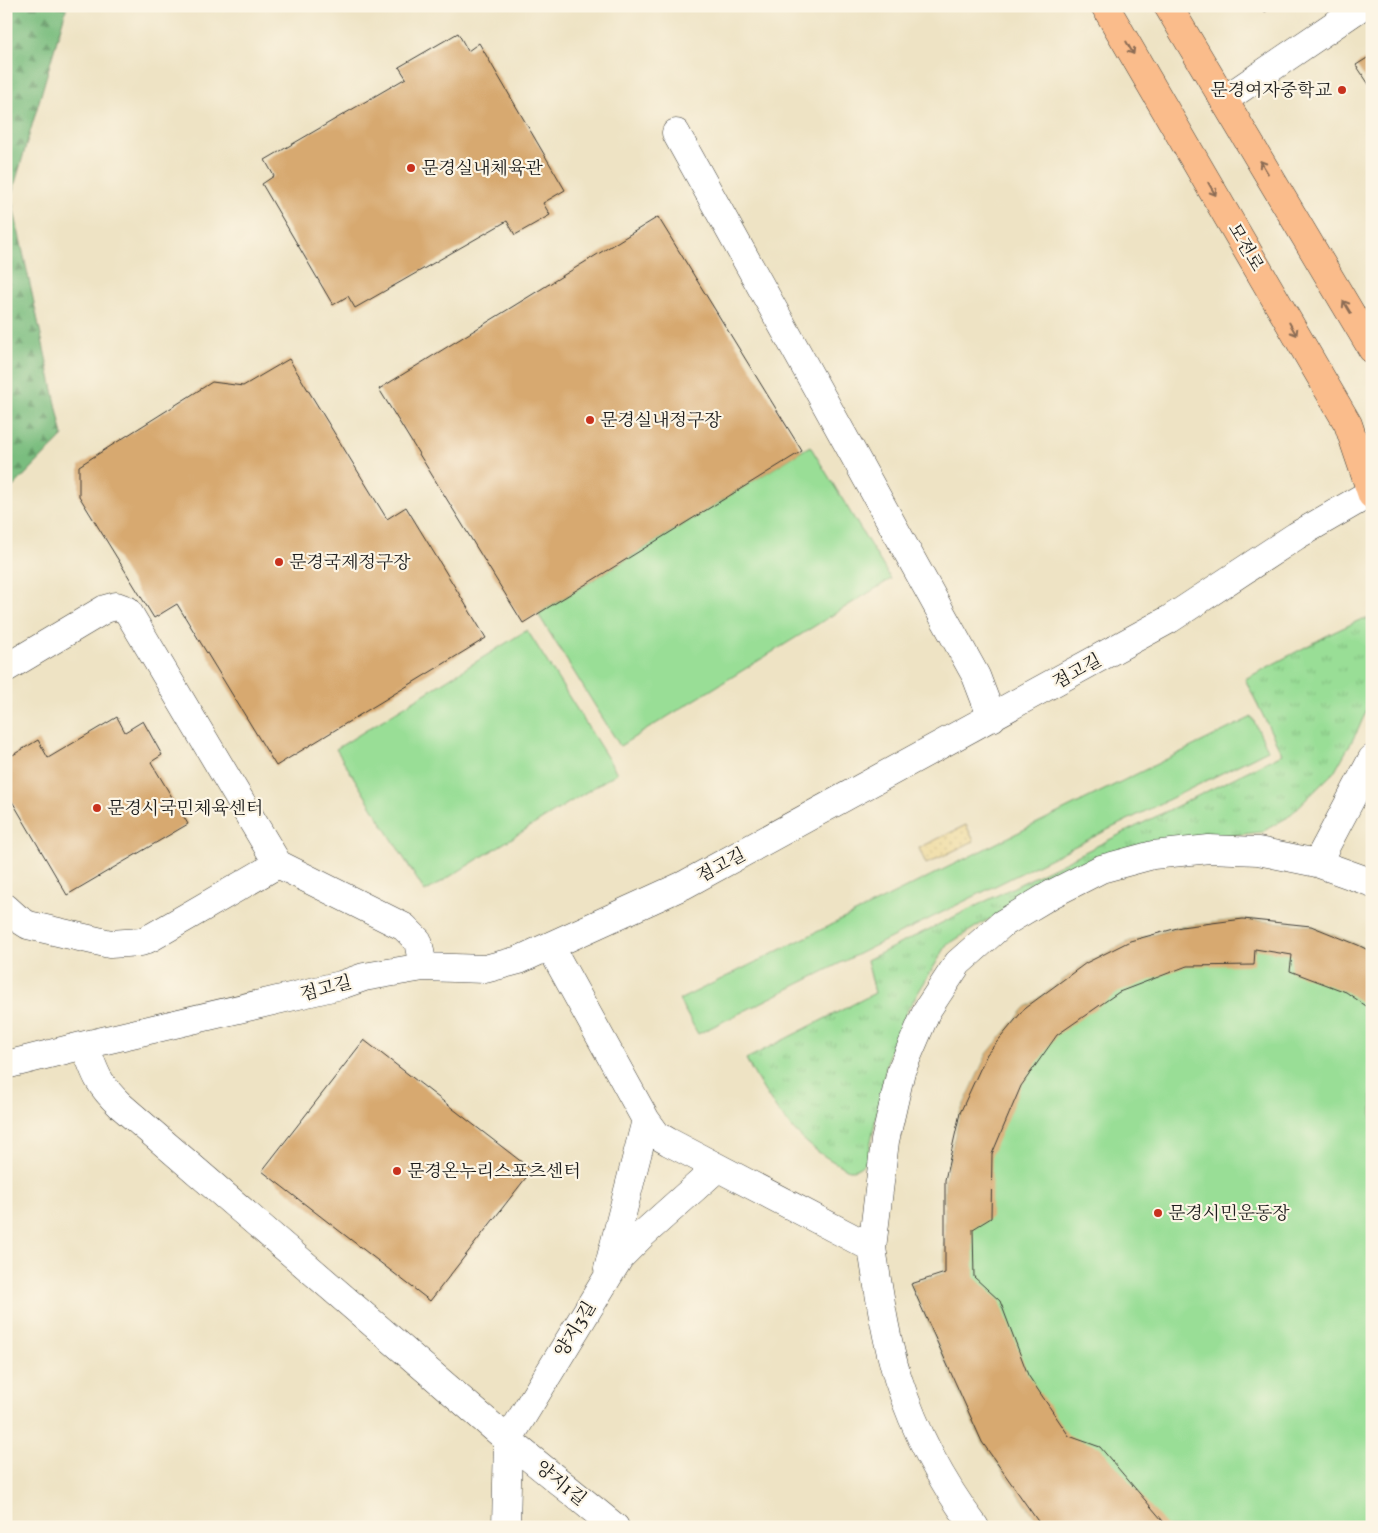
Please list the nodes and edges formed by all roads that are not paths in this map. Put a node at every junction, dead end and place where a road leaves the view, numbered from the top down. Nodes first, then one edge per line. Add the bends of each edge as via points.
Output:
1 (1105, 6) edge
2 (1168, 6) edge
3 (1362, 6) edge
4 (1224, 100) junction
5 (676, 133) dead end
6 (1372, 349) edge
7 (1371, 493) edge
8 (6, 668) edge
9 (992, 718) junction
10 (1372, 759) edge
11 (1317, 863) junction
12 (278, 864) junction
13 (1370, 882) dead end
14 (6, 908) edge
15 (550, 946) junction
16 (423, 967) junction
17 (85, 1045) junction
18 (6, 1066) edge
19 (646, 1120) junction
20 (717, 1168) junction
21 (872, 1248) junction
22 (604, 1282) junction
23 (508, 1440) junction
24 (506, 1527) edge
25 (614, 1527) edge
26 (975, 1527) edge

1 -> 7 main road, 모전로 via 1348,424
2 - 4 main road
3 - 4 street
6 -> 4 main road
5 - 9 street via 976,676
7 - 9 street, 점고길 via 1296,536 1170,619
8 - 12 street via 105,609 116,606 127,610
9 - 15 street, 점고길 via 684,884
10 - 11 street
11 - 13 street
11 - 21 street via 1258,851 1209,849 1154,855 1101,869 1002,924 958,963 927,1010 901,1070 885,1141
12 - 14 street via 141,942 110,944 28,924
12 - 16 street via 404,927 418,941
15 - 16 street, 점고길 via 519,960 485,969
15 - 19 street
16 - 17 street, 점고길 via 364,977
17 - 18 street, 점고길
17 - 23 street, 양지1길 via 98,1080 121,1106
19 - 20 street via 657,1135
19 - 22 street
20 - 21 street
20 - 22 street, 양지3길 via 620,1257
21 - 26 street via 885,1322 912,1419
22 - 23 street, 양지3길
23 - 24 street, 양지3길
23 - 25 street, 양지1길

